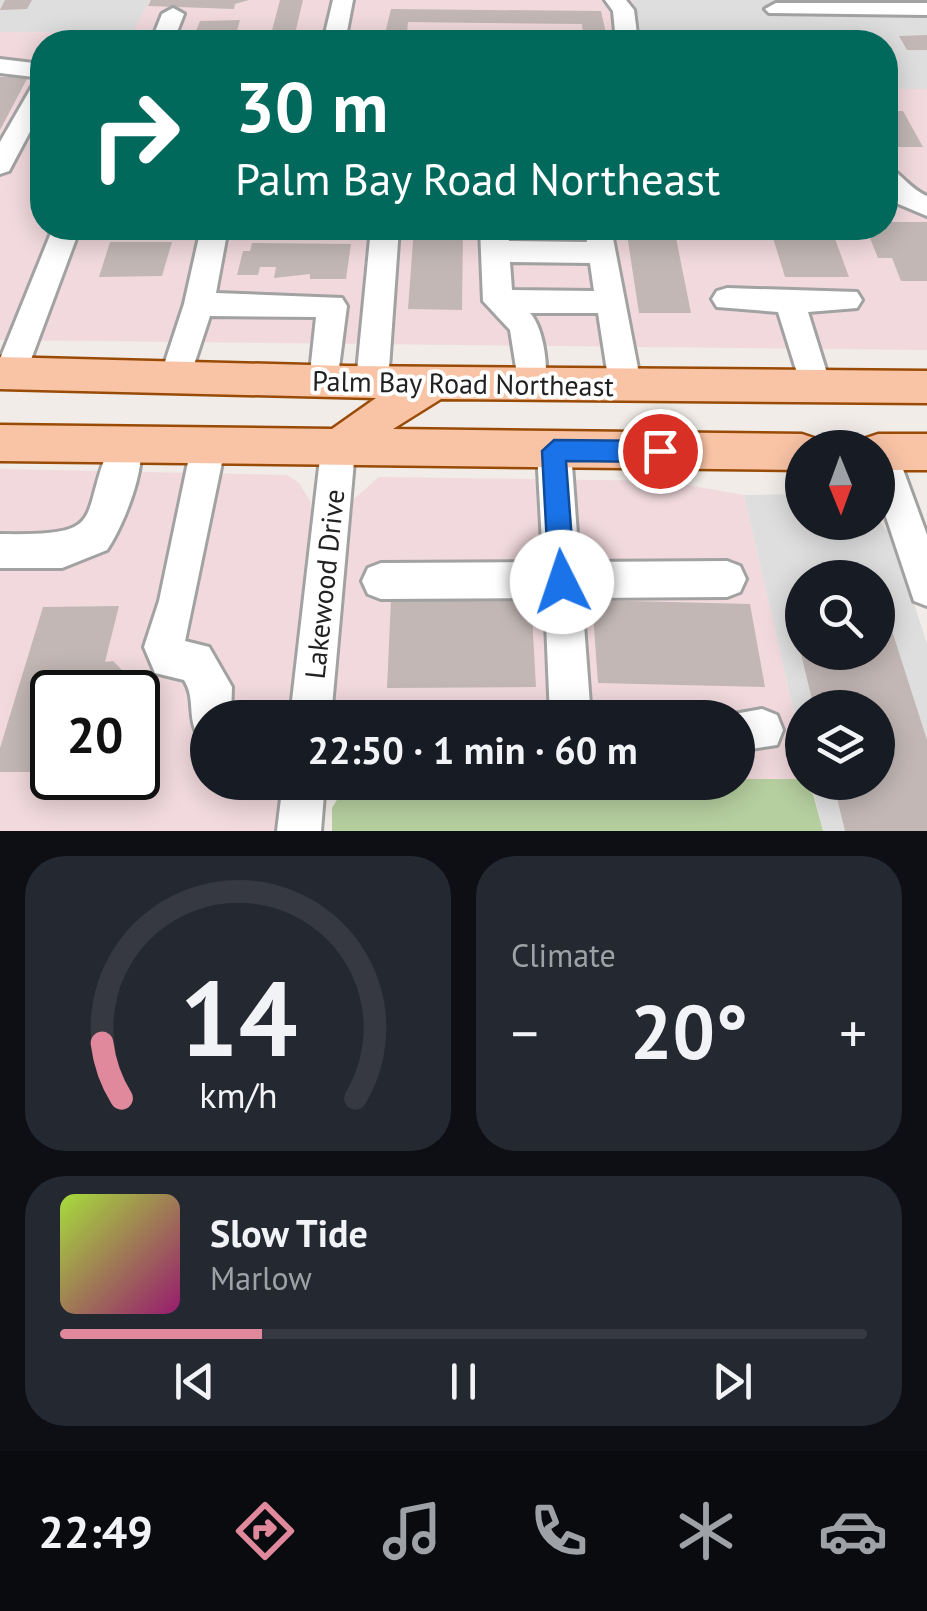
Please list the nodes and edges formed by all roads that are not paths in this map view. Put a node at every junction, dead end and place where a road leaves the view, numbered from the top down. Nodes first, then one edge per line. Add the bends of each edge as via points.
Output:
1 (343, 0) edge
2 (615, 0) edge
3 (927, 8) edge
4 (776, 9) dead end
5 (173, 14) dead end
6 (167, 30) edge
7 (337, 30) edge
8 (626, 30) edge
9 (0, 66) edge
10 (30, 70) edge
11 (30, 110) edge
12 (0, 165) edge
13 (898, 194) edge
14 (927, 206) edge
15 (61, 240) edge
16 (212, 240) edge
17 (384, 240) edge
18 (494, 240) edge
19 (600, 240) edge
20 (727, 299) dead end
21 (847, 300) dead end
22 (498, 301) junction
23 (790, 301) junction
24 (612, 302) junction
25 (199, 304) junction
26 (5, 373) edge
27 (176, 378) junction
28 (325, 382) junction
29 (372, 382) junction
30 (435, 383) junction
31 (531, 384) junction
32 (625, 384) junction
33 (815, 386) junction
34 (927, 387) edge
35 (0, 443) edge
36 (126, 446) junction
37 (208, 448) junction
38 (292, 449) junction
39 (338, 450) junction
40 (554, 451) junction
41 (785, 452) edge
42 (895, 452) edge
43 (927, 452) edge
44 (895, 495) edge
45 (2, 556) edge
46 (727, 579) dead end
47 (381, 581) dead end
48 (562, 582) junction
49 (927, 588) edge
50 (211, 700) edge
51 (312, 700) edge
52 (570, 700) edge
53 (302, 800) edge
54 (298, 831) edge

1 - 7 street
2 - 8 street
3 - 4 street
5 - 6 street
9 - 10 street
11 - 12 street
13 - 14 street
15 - 26 street
16 - 25 street
17 - 29 street
18 - 22 street
19 - 24 street
20 - 23 street
21 - 23 street
22 - 24 street
22 - 31 street via 524,325
23 - 33 street
24 - 32 street
25 - 27 street
25 - 28 street via 332,306
26 - 27 main road, Palm Bay Road Northeast
27 - 28 main road, Palm Bay Road Northeast
28 - 29 main road, Palm Bay Road Northeast
29 - 30 main road, Palm Bay Road Northeast
29 - 38 main road via 338,422
30 - 31 main road, Palm Bay Road Northeast
30 - 39 main road via 358,430
31 - 32 main road, Palm Bay Road Northeast
32 - 33 main road, Palm Bay Road Northeast
33 - 34 main road, Palm Bay Road Northeast
35 - 36 main road
36 - 37 main road
36 - 45 street via 106,526 94,540 62,554
37 - 38 main road
37 - 50 street via 164,647 169,658 195,661 212,686
38 - 39 main road
39 - 40 main road
39 - 51 street, Lakewood Drive
40 - 41 main road
40 - 48 street
42 - 43 main road
44 - 49 street
46 - 48 street
47 - 48 street
48 - 52 street
53 - 54 street

